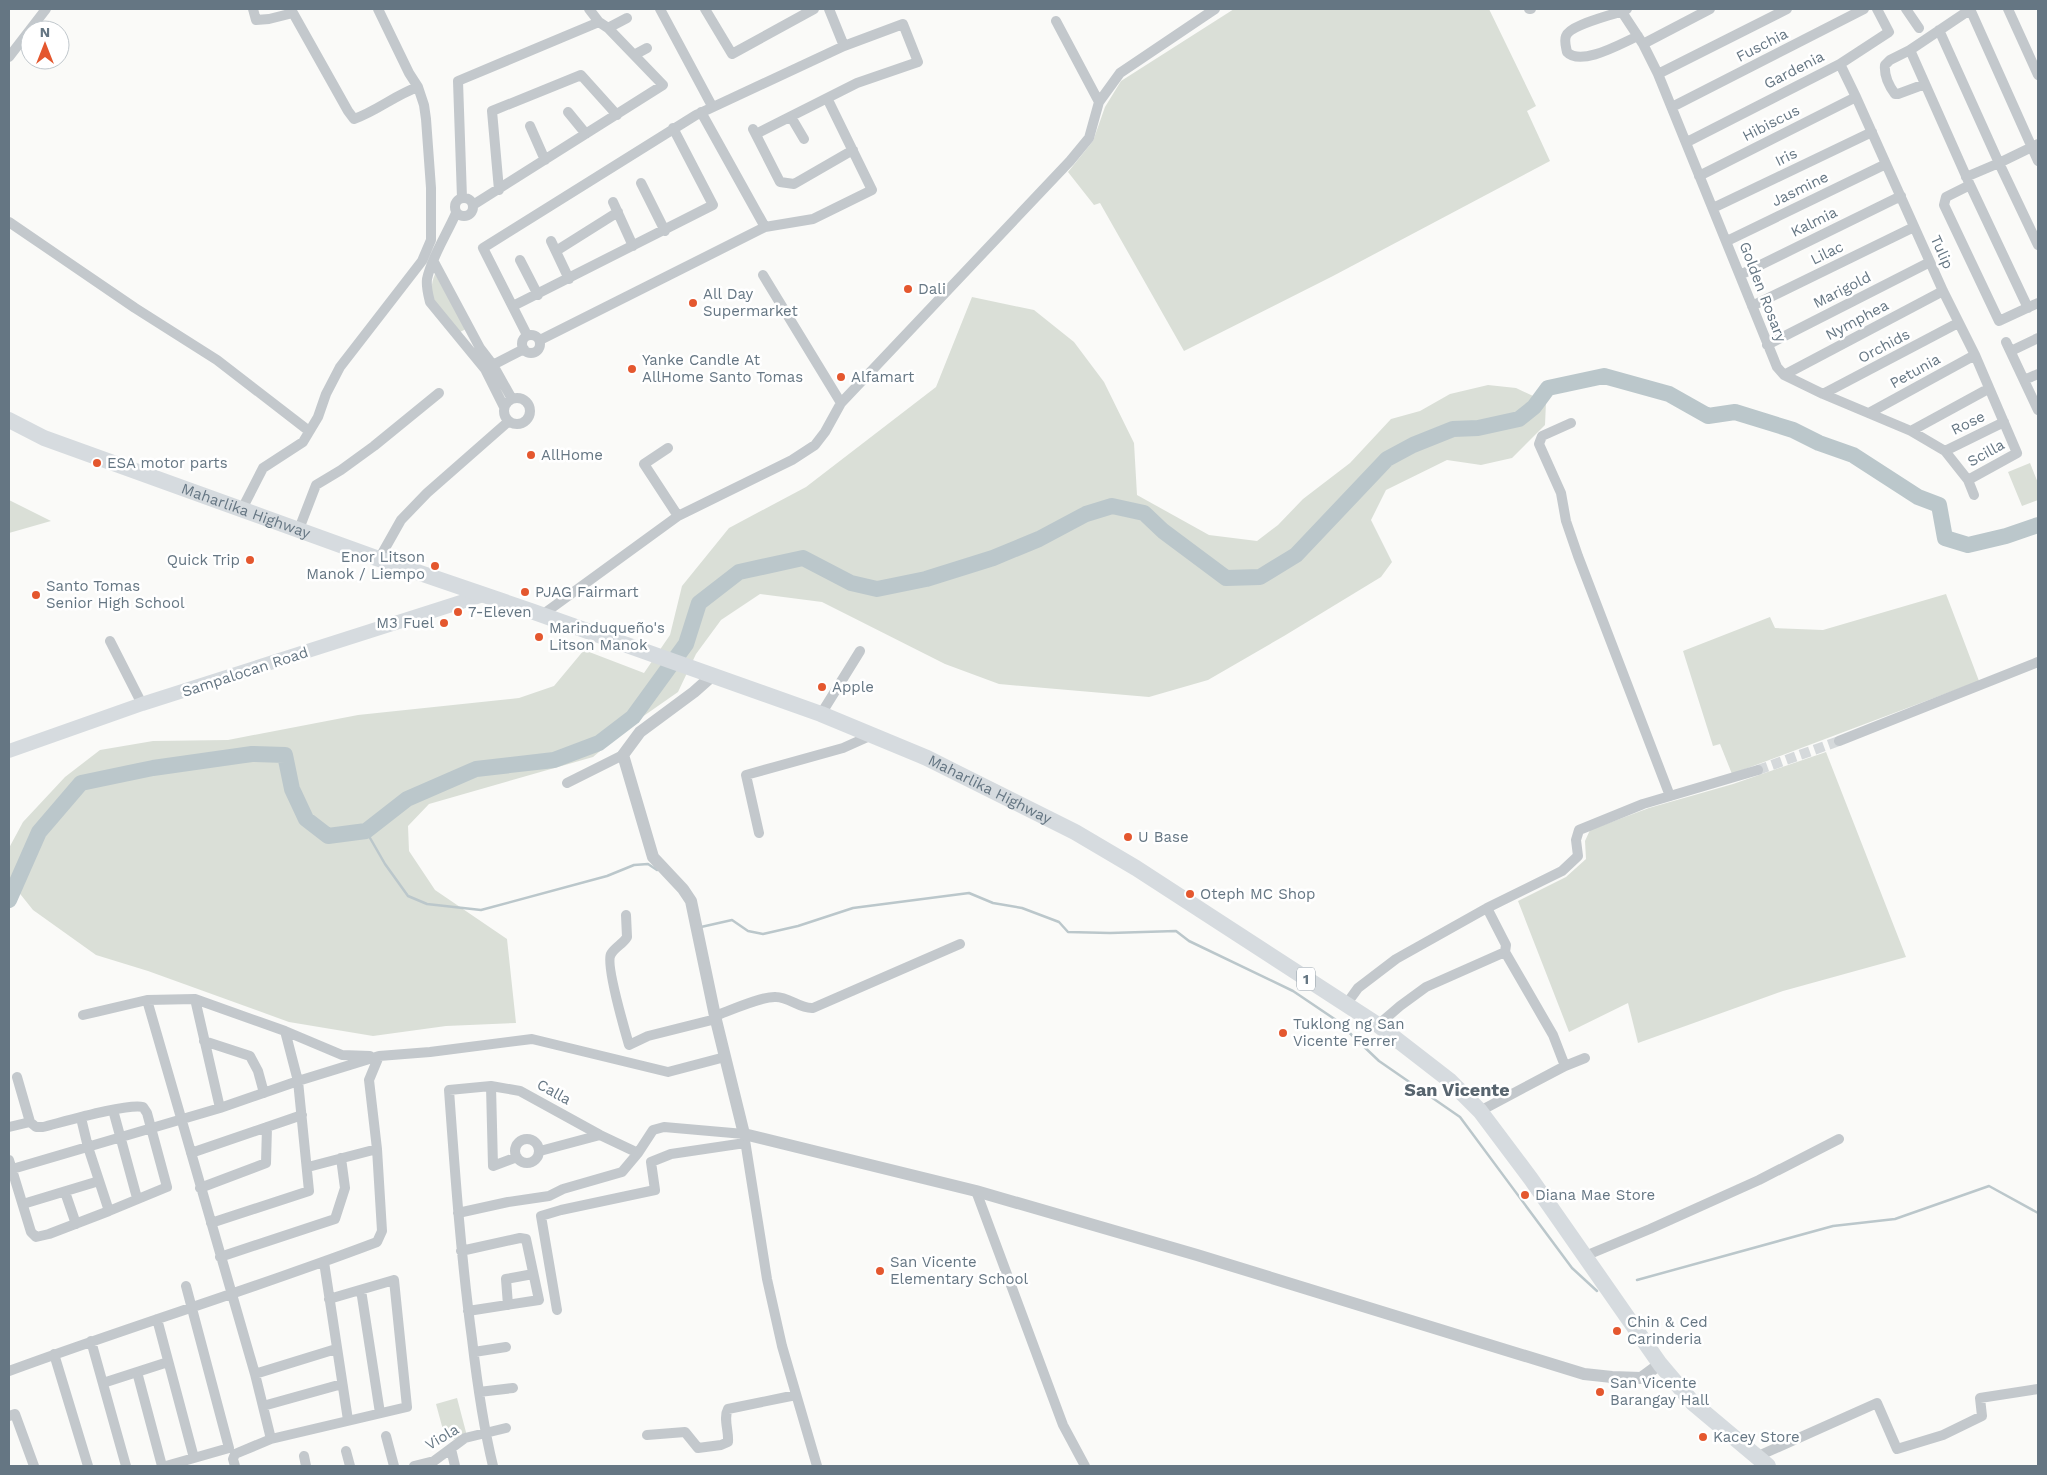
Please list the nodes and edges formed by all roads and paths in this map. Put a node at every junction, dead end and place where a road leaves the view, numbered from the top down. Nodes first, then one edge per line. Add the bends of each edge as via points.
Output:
1 (46, 9) edge
2 (252, 9) edge
3 (378, 9) edge
4 (589, 9) edge
5 (660, 9) edge
6 (705, 9) edge
7 (814, 9) edge
8 (829, 9) edge
9 (1215, 9) edge
10 (1710, 9) edge
11 (1787, 9) edge
12 (1864, 9) edge
13 (1877, 9) edge
14 (1906, 9) edge
15 (1970, 9) edge
16 (2008, 9) edge
17 (1623, 10) edge
18 (627, 18) dead end
19 (1056, 21) dead end
20 (599, 22) junction
21 (608, 28) junction
22 (1919, 28) dead end
23 (1939, 30) junction
24 (1640, 40) junction
25 (844, 46) junction
26 (647, 48) dead end
27 (1910, 50) junction
28 (634, 55) junction
29 (9, 56) edge
30 (1840, 64) junction
31 (1658, 74) junction
32 (2038, 75) edge
33 (1925, 84) junction
34 (418, 87) junction
35 (1856, 97) junction
36 (827, 98) junction
37 (1099, 102) junction
38 (712, 106) junction
39 (1672, 107) junction
40 (568, 112) dead end
41 (701, 112) junction
42 (616, 115) junction
43 (791, 117) junction
44 (530, 126) dead end
45 (672, 128) junction
46 (1872, 132) junction
47 (586, 134) junction
48 (804, 139) dead end
49 (1687, 142) junction
50 (2035, 146) edge
51 (853, 150) junction
52 (545, 160) junction
53 (2038, 161) edge
54 (1999, 163) junction
55 (1886, 164) junction
56 (1699, 176) junction
57 (1968, 181) junction
58 (641, 183) dead end
59 (499, 190) junction
60 (1901, 196) junction
61 (462, 198) junction
62 (613, 202) dead end
63 (473, 205) junction
64 (1714, 208) junction
65 (618, 212) junction
66 (456, 213) junction
67 (9, 222) edge
68 (765, 227) junction
69 (1914, 227) junction
70 (665, 231) junction
71 (551, 241) dead end
72 (1727, 242) junction
73 (2038, 245) edge
74 (634, 246) junction
75 (556, 251) junction
76 (520, 260) dead end
77 (434, 262) junction
78 (1930, 262) junction
79 (763, 275) dead end
80 (1740, 275) junction
81 (569, 279) junction
82 (1943, 291) junction
83 (538, 295) junction
84 (2038, 303) edge
85 (513, 306) junction
86 (1752, 306) junction
87 (2028, 308) junction
88 (1958, 323) junction
89 (527, 336) junction
90 (2038, 338) edge
91 (540, 340) junction
92 (1767, 345) junction
93 (524, 349) junction
94 (1975, 355) junction
95 (489, 367) junction
96 (2038, 374) edge
97 (1784, 375) junction
98 (2024, 380) junction
99 (1988, 389) junction
100 (439, 393) dead end
101 (1824, 394) junction
102 (512, 399) junction
103 (842, 403) junction
104 (504, 407) junction
105 (2038, 408) edge
106 (1869, 413) junction
107 (9, 420) edge
108 (508, 421) junction
109 (2004, 422) junction
110 (1571, 423) dead end
111 (309, 431) junction
112 (1911, 431) junction
113 (668, 448) dead end
114 (1945, 451) junction
115 (2017, 453) joint
116 (1968, 480) junction
117 (1974, 495) dead end
118 (242, 509) junction
119 (678, 516) junction
120 (298, 530) junction
121 (379, 559) junction
122 (483, 595) junction
123 (542, 615) junction
124 (110, 641) dead end
125 (860, 651) dead end
126 (2038, 662) edge
127 (707, 674) junction
128 (142, 704) junction
129 (821, 714) junction
130 (872, 735) junction
131 (1839, 741) tunnel mouth
132 (9, 751) edge
133 (623, 756) junction
134 (1758, 770) tunnel mouth
135 (567, 783) dead end
136 (1670, 796) junction
137 (759, 833) dead end
138 (1487, 908) junction
139 (626, 915) dead end
140 (960, 944) dead end
141 (1505, 952) junction
142 (195, 999) junction
143 (147, 1000) junction
144 (1345, 1006) junction
145 (83, 1015) dead end
146 (716, 1017) junction
147 (1378, 1026) junction
148 (285, 1031) junction
149 (204, 1041) junction
150 (378, 1056) junction
151 (725, 1057) junction
152 (1585, 1058) dead end
153 (1565, 1066) junction
154 (18, 1077) dead end
155 (298, 1081) junction
156 (491, 1086) junction
157 (264, 1092) junction
158 (220, 1108) junction
159 (113, 1110) junction
160 (1480, 1111) junction
161 (302, 1115) junction
162 (81, 1118) junction
163 (181, 1119) junction
164 (30, 1122) junction
165 (9, 1127) edge
166 (267, 1127) junction
167 (151, 1128) junction
168 (600, 1135) junction
169 (121, 1136) junction
170 (744, 1138) junction
171 (1839, 1139) dead end
172 (88, 1147) junction
173 (377, 1149) junction
174 (540, 1151) junction
175 (191, 1153) junction
176 (638, 1153) junction
177 (516, 1157) junction
178 (341, 1158) junction
179 (10, 1167) edge
180 (308, 1167) junction
181 (99, 1181) junction
182 (200, 1188) junction
183 (976, 1191) junction
184 (65, 1192) junction
185 (138, 1198) junction
186 (22, 1204) junction
187 (109, 1211) junction
188 (458, 1213) junction
189 (211, 1223) junction
190 (76, 1224) junction
191 (461, 1251) junction
192 (1585, 1256) junction
193 (220, 1257) junction
194 (324, 1262) junction
195 (533, 1274) junction
196 (186, 1286) dead end
197 (361, 1290) junction
198 (232, 1293) junction
199 (329, 1299) junction
200 (508, 1305) junction
201 (192, 1308) junction
202 (557, 1310) dead end
203 (468, 1311) junction
204 (157, 1319) junction
205 (91, 1341) junction
206 (506, 1347) dead end
207 (336, 1349) junction
208 (474, 1352) junction
209 (54, 1354) junction
210 (168, 1362) junction
211 (1660, 1364) junction
212 (9, 1371) edge
213 (137, 1372) junction
214 (256, 1374) junction
215 (103, 1383) junction
216 (342, 1384) junction
217 (513, 1388) dead end
218 (2038, 1389) edge
219 (479, 1392) junction
220 (796, 1395) junction
221 (263, 1406) junction
222 (380, 1413) junction
223 (9, 1416) edge
224 (348, 1420) junction
225 (506, 1428) dead end
226 (485, 1432) junction
227 (647, 1435) dead end
228 (386, 1436) dead end
229 (271, 1439) junction
230 (451, 1449) junction
231 (346, 1451) dead end
232 (194, 1458) junction
233 (1762, 1462) edge
234 (34, 1466) edge
235 (88, 1466) edge
236 (126, 1466) edge
237 (162, 1466) edge
238 (166, 1466) edge
239 (235, 1466) edge
240 (350, 1466) edge
241 (394, 1466) edge
242 (414, 1466) edge
243 (455, 1466) edge
244 (493, 1466) edge
245 (817, 1466) edge
246 (1085, 1466) edge

1 - 29 street
2 - 34 street via 256,20 293,13 354,118
3 - 34 street
4 - 20 street
5 - 38 street
6 - 7 street via 732,54
8 - 25 street
9 - 37 street via 1120,73
10 - 24 street
11 - 31 street
12 - 39 street, Fuschia
13 - 30 street, Gardenia via 1889,32
14 - 22 street
15 - 23 street
15 - 50 street
16 - 32 street
17 - 24 street, Golden Rosary
17 - 24 street via 1569,32 1565,39 1567,52 1578,57 1598,54
18 - 21 street
19 - 37 street
20 - 21 street
20 - 61 street via 458,82
21 - 28 street
23 - 27 street
23 - 54 street
24 - 31 street, Golden Rosary
25 - 36 street via 903,24 918,62 857,83
25 - 38 street
26 - 28 street
27 - 33 street
27 - 33 street via 1884,65 1891,88 1898,94
28 - 42 street via 663,85
30 - 35 street, Tulip
30 - 49 street, Gardenia
31 - 39 street, Golden Rosary
33 - 57 street
34 - 111 street via 428,136 431,240 412,275 340,367
35 - 46 street, Tulip
35 - 56 street, Hibiscus
36 - 43 street
36 - 51 street
37 - 103 street via 1089,138 1070,161
38 - 41 street
39 - 49 street, Golden Rosary
40 - 47 street
41 - 45 street
41 - 68 street
42 - 47 street
42 - 59 street via 580,75 492,111
43 - 48 street
43 - 51 street via 754,131 780,182 794,184
44 - 52 street
45 - 70 street via 713,205
45 - 85 street via 483,248
46 - 55 street, Tulip
46 - 64 street, Iris
47 - 52 street
49 - 56 street, Golden Rosary
50 - 53 street
50 - 54 street
51 - 68 street via 872,190 813,219
52 - 59 street
54 - 57 street
54 - 73 street
55 - 60 street, Tulip
55 - 72 street, Jasmine
56 - 64 street, Golden Rosary
57 - 87 street
57 - 87 street via 1944,202 2000,321
58 - 70 street
59 - 63 street
60 - 69 street, Tulip
60 - 80 street, Kalmia
61 - 63 street via 467,198
61 - 66 street via 455,204
62 - 65 street
63 - 66 street via 471,214 466,217
64 - 72 street, Golden Rosary
65 - 74 street
65 - 75 street
66 - 77 street
67 - 111 street via 217,360
68 - 91 street
69 - 78 street, Tulip
69 - 86 street, Lilac
70 - 74 street
71 - 75 street
72 - 80 street, Golden Rosary
74 - 81 street
75 - 81 street
76 - 83 street
77 - 95 street
77 - 95 street via 427,279 430,302
78 - 82 street, Tulip
78 - 92 street, Marigold
79 - 103 street
80 - 86 street, Golden Rosary
81 - 83 street
82 - 88 street, Tulip
82 - 97 street, Nymphea
83 - 85 street
84 - 87 street
85 - 89 street
86 - 92 street, Golden Rosary
88 - 94 street, Tulip
88 - 101 street, Orchids
89 - 91 street via 532,334
89 - 93 street via 522,344
90 - 98 street via 2008,346
91 - 93 street via 536,352
92 - 97 street, Golden Rosary
93 - 95 street
94 - 99 street, Tulip
94 - 106 street, Petunia
95 - 102 street
95 - 104 street
96 - 98 street
97 - 101 street
98 - 105 street
99 - 109 street, Tulip
99 - 112 street
100 - 120 street via 374,446 316,485
101 - 106 street
102 - 104 street
102 - 108 street via 525,401 530,413 522,423
103 - 119 street via 815,445 792,460
104 - 108 street
106 - 112 street
107 - 118 highway, Maharlika Highway / 1 via 44,438
108 - 121 street via 427,493 402,520
109 - 114 street, Rose
109 - 115 street, Tulip
110 - 136 street via 1542,436 1539,444 1561,493 1578,556
111 - 118 street via 303,442 263,468
112 - 114 street
113 - 119 street via 644,464
114 - 116 street
115 - 116 street, Scilla
116 - 117 street
118 - 120 highway, Maharlika Highway / 1
119 - 123 street
120 - 121 highway, Maharlika Highway / 1
121 - 122 highway, Maharlika Highway / 1
122 - 123 highway, Maharlika Highway / 1
122 - 128 main road, Sampalocan Road
123 - 127 highway, Maharlika Highway / 1
124 - 128 street
125 - 129 street
126 - 131 street
127 - 129 highway, Maharlika Highway / 1
127 - 133 street via 682,702 640,732
128 - 132 main road, Sampalocan Road
129 - 130 highway, Maharlika Highway / 1
130 - 137 street via 843,748 746,775
130 - 144 highway, Maharlika Highway / 1 via 927,758 1075,832 1136,868
133 - 135 street
133 - 146 street via 653,857 691,901
134 - 136 street
136 - 138 street via 1579,830 1576,840 1578,856 1562,871
138 - 141 street via 1506,945
138 - 144 street via 1396,959 1358,988
139 - 146 street via 627,937 611,953 610,962 628,1045 648,1036
140 - 146 street via 813,1008 807,1009 775,996
141 - 147 street via 1426,987
141 - 153 street via 1553,1035
142 - 143 street
142 - 148 street
142 - 149 street
143 - 145 street
143 - 163 street
144 - 147 highway, Maharlika Highway / 1
146 - 151 street
147 - 160 highway, Maharlika Highway / 1 via 1434,1067
148 - 150 street via 342,1055
148 - 155 street
149 - 157 street via 250,1056
149 - 158 street
150 - 151 street via 532,1039 668,1072
150 - 155 street
150 - 173 street via 369,1080
151 - 170 street
152 - 153 street
153 - 160 street
154 - 164 street
155 - 157 street
155 - 161 street
156 - 168 street, Calla via 520,1091
156 - 177 street via 493,1166
156 - 188 street, Calla via 449,1090
157 - 158 street
158 - 163 street
159 - 162 street
159 - 167 street via 143,1106
159 - 169 street
160 - 192 highway, Maharlika Highway / 1
161 - 166 street
161 - 180 street
162 - 164 street via 39,1128
162 - 172 street
163 - 167 street
163 - 175 street
164 - 165 street
166 - 175 street
166 - 182 street via 266,1163
167 - 169 street
167 - 185 street via 167,1187
168 - 174 street
168 - 176 street, Calla
169 - 172 street
169 - 185 street
170 - 176 street via 664,1127 653,1130
170 - 183 street
170 - 202 street via 671,1154 652,1162 654,1190 541,1216
170 - 220 street via 767,1279
171 - 192 street via 1759,1180
172 - 179 street
172 - 181 street
173 - 178 street
173 - 194 street via 382,1231 379,1239
174 - 177 street via 537,1159 530,1163
174 - 177 street via 535,1142 523,1140 517,1145
175 - 182 street
176 - 188 street via 622,1172 549,1196
178 - 180 street
178 - 193 street via 345,1188 335,1219
179 - 186 street
180 - 189 street via 309,1191
181 - 184 street
181 - 187 street
182 - 189 street
183 - 211 street via 1584,1374 1642,1378
183 - 246 street via 1063,1425
184 - 186 street
184 - 190 street
185 - 187 street
186 - 190 street via 34,1236 40,1237
187 - 190 street
188 - 191 street
189 - 193 street
191 - 195 street via 524,1238 528,1243
191 - 203 street
192 - 211 highway, Maharlika Highway / 1
193 - 198 street
194 - 198 street
194 - 199 street
195 - 200 street via 506,1279
195 - 200 street via 539,1300
196 - 201 street
197 - 199 street
197 - 222 street
197 - 222 street via 394,1280 406,1407
198 - 201 street
198 - 214 street
199 - 207 street
200 - 203 street
201 - 204 street
201 - 232 street via 229,1448
203 - 208 street
204 - 205 street
204 - 210 street
205 - 209 street
205 - 215 street
206 - 208 street
207 - 214 street
207 - 216 street
208 - 219 street
209 - 212 street
209 - 235 street
210 - 213 street
210 - 232 street
211 - 233 highway, Maharlika Highway / 1 via 1693,1403
213 - 215 street
213 - 237 street
214 - 221 street
215 - 236 street
216 - 221 street
216 - 224 street
217 - 219 street
218 - 233 street via 1980,1398 1982,1416 1943,1435 1897,1449 1877,1403
219 - 226 street
220 - 227 street via 728,1409 728,1442 721,1445 698,1448 685,1432
220 - 245 street
221 - 229 street
222 - 224 street
223 - 234 street via 15,1414
224 - 229 street
225 - 226 street, Viola
226 - 230 street, Viola via 465,1438
226 - 244 street
228 - 241 street
229 - 239 street via 234,1454
230 - 242 street, Viola via 434,1461
230 - 243 street
231 - 240 street
232 - 238 street

